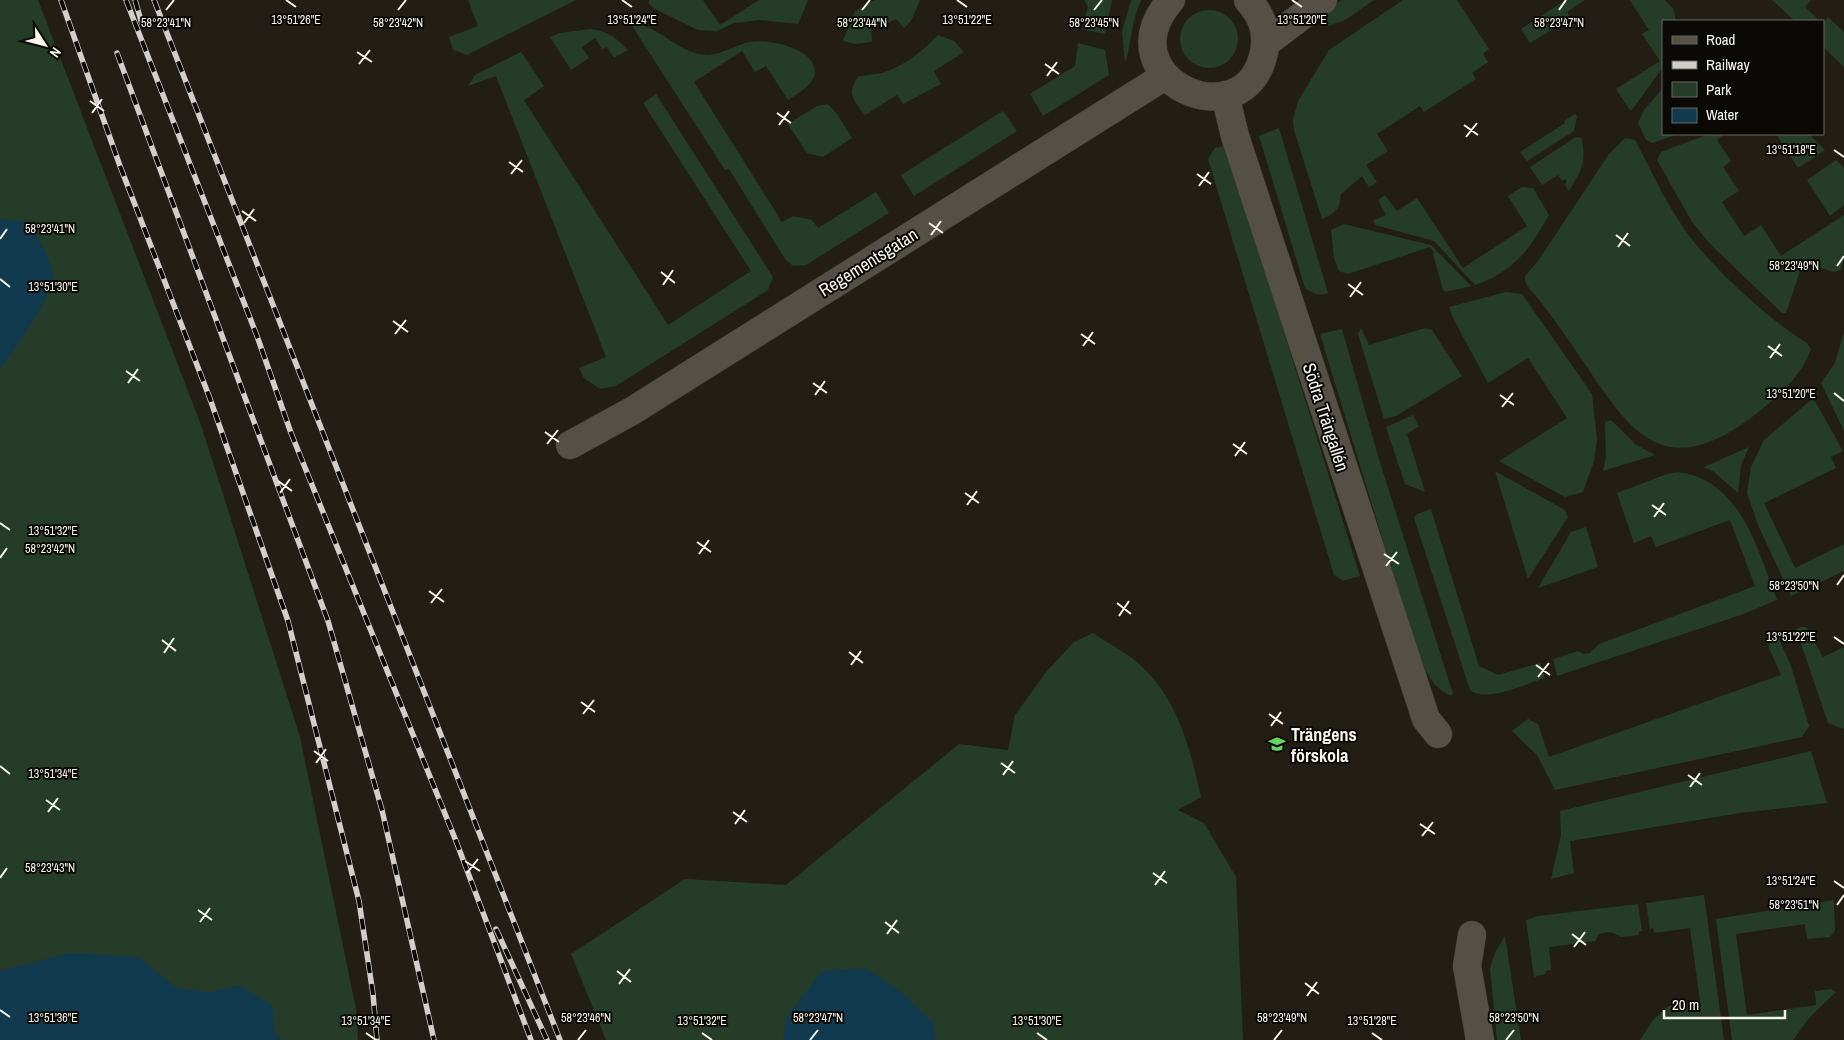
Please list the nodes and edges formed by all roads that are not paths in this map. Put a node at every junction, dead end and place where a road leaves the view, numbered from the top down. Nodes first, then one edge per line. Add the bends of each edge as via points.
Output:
1 (1171, 0) edge
2 (1248, 0) edge
3 (1323, 0) edge
4 (1266, 43) junction
5 (1165, 76) junction
6 (1225, 95) junction
7 (570, 445) dead end
8 (1438, 734) dead end
9 (1472, 935) dead end
10 (1480, 1040) edge

1 - 5 street via 1160,14 1153,45
2 - 4 street via 1264,26
3 - 4 street
4 - 6 street via 1254,76 1241,88
5 - 6 street via 1192,95 1208,98
5 - 7 street, Regementsgatan via 632,411
6 - 8 street, Södra Trängallén via 1238,146 1426,720
9 - 10 street via 1467,966

